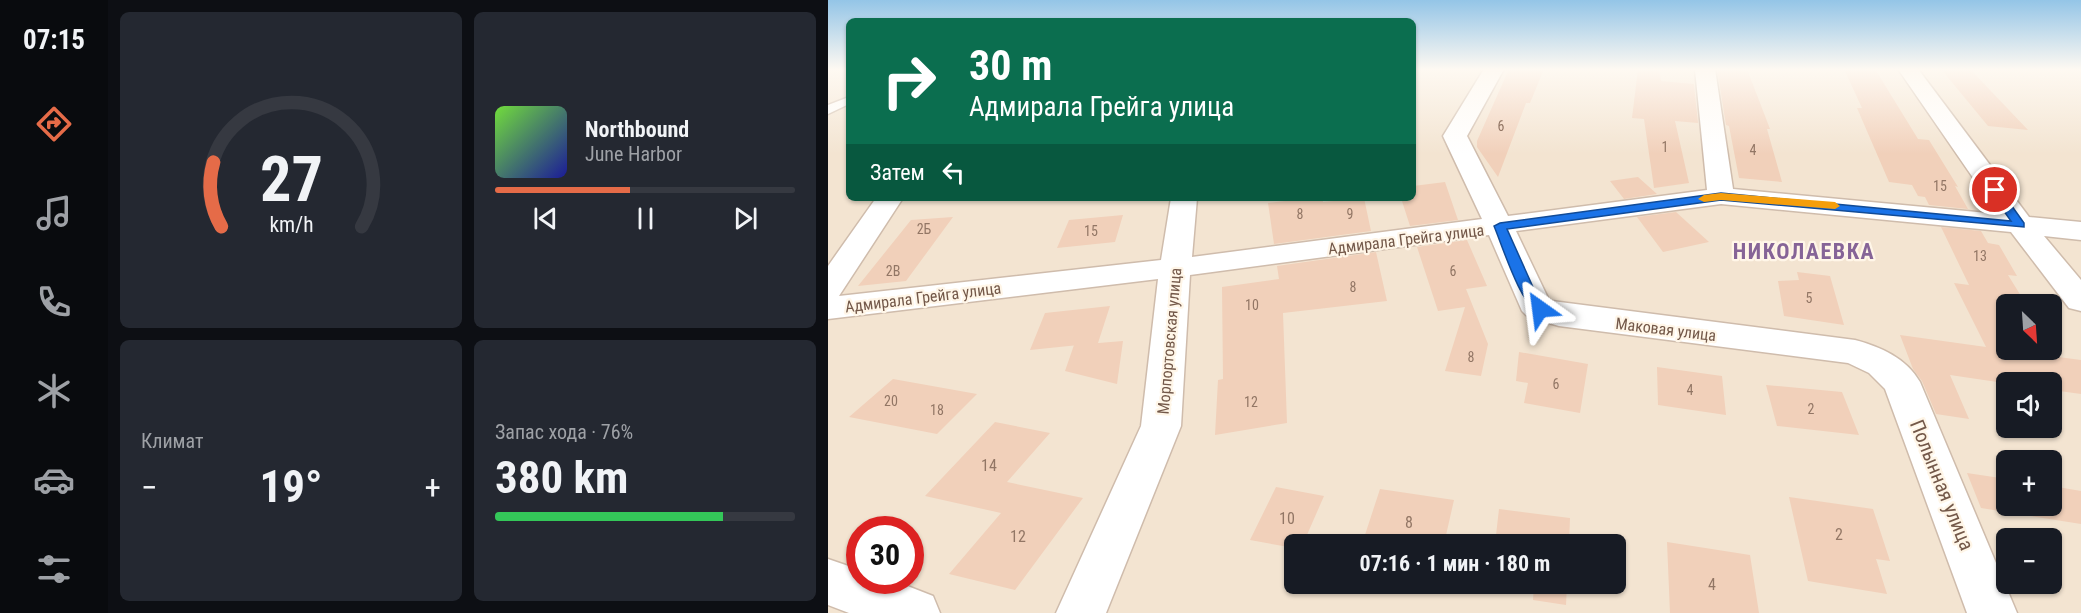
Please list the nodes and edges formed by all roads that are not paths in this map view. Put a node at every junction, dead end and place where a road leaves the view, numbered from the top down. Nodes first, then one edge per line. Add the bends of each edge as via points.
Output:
1 (1477, 98) edge
2 (1709, 98) edge
3 (1929, 98) edge
4 (846, 101) edge
5 (828, 110) edge
6 (1721, 196) junction
7 (888, 201) edge
8 (1184, 201) edge
9 (2020, 225) junction
10 (1500, 226) junction
11 (2081, 231) edge
12 (1175, 268) junction
13 (828, 289) edge
14 (2081, 301) edge
15 (828, 308) edge
16 (1882, 364) joint
17 (828, 582) edge
18 (915, 613) edge
19 (1081, 613) edge
20 (1992, 613) edge

1 - 10 street, Маковая улица via 1455,136
2 - 6 street
3 - 9 street
4 - 5 lane
6 - 9 street, Адмирала Грейга улица
6 - 10 street, Адмирала Грейга улица
7 - 13 street
8 - 12 street, Морпортовская улица
9 - 11 street, Адмирала Грейга улица
9 - 14 street
10 - 12 street, Адмирала Грейга улица
10 - 16 street, Маковая улица via 1531,298 1549,313 1855,352
12 - 15 street, Адмирала Грейга улица
12 - 19 street, Морпортовская улица via 1161,426
16 - 20 street, Полынная улица via 1901,382
17 - 18 street

